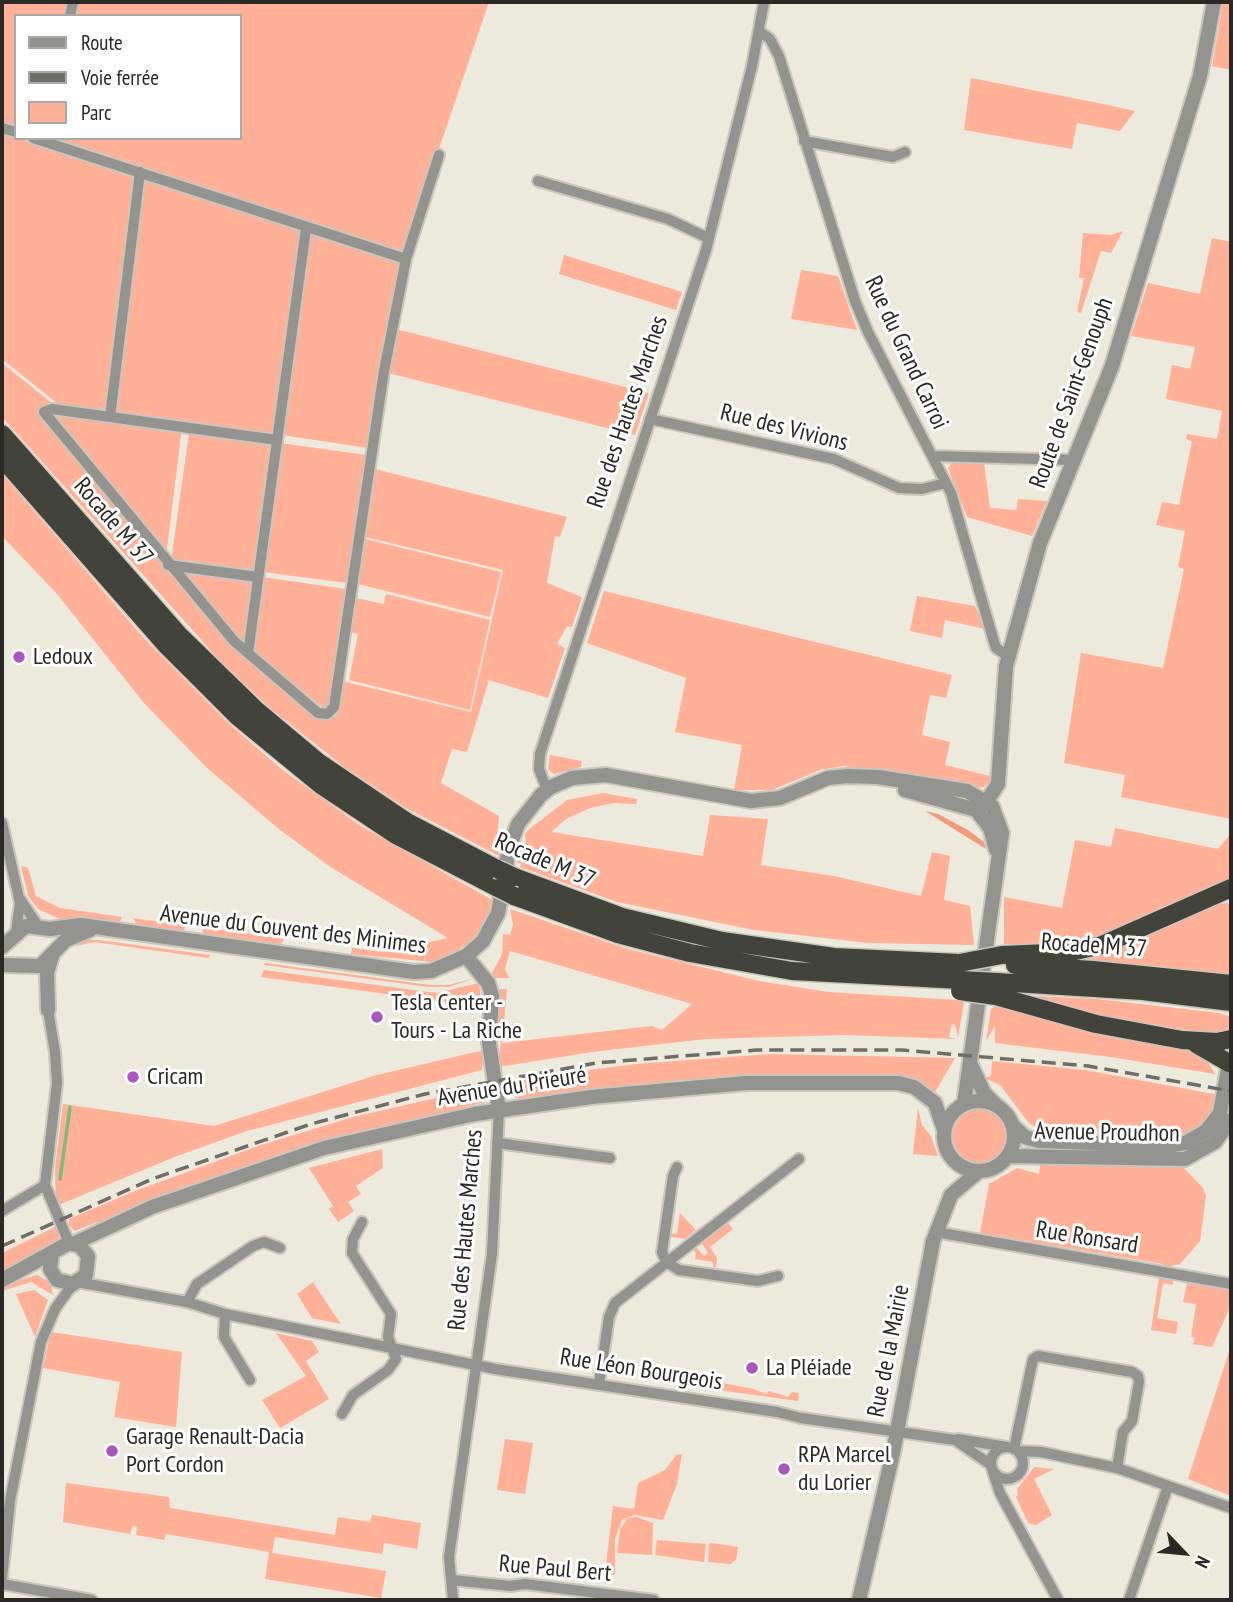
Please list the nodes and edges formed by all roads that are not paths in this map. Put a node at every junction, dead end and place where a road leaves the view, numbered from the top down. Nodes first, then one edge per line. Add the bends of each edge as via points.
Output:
1 (764, 2) edge
2 (1214, 2) edge
3 (760, 32) junction
4 (757, 44) junction
5 (775, 48) junction
6 (41, 140) edge
7 (804, 141) junction
8 (905, 152) dead end
9 (439, 155) dead end
10 (140, 172) junction
11 (538, 181) dead end
12 (306, 229) junction
13 (708, 239) junction
14 (406, 259) junction
15 (110, 417) junction
16 (650, 419) junction
17 (2, 434) edge
18 (277, 440) junction
19 (932, 456) junction
20 (2, 458) edge
21 (1075, 460) junction
22 (946, 483) junction
23 (168, 565) junction
24 (258, 577) junction
25 (993, 634) junction
26 (1012, 640) junction
27 (248, 653) junction
28 (1008, 656) junction
29 (547, 790) junction
30 (981, 806) junction
31 (2, 823) edge
32 (1226, 893) edge
33 (19, 896) junction
34 (42, 927) junction
35 (102, 929) junction
36 (10, 940) edge
37 (53, 953) junction
38 (466, 956) junction
39 (2, 965) edge
40 (27, 967) junction
41 (999, 974) junction
42 (960, 978) junction
43 (1231, 984) edge
44 (1182, 987) junction
45 (1231, 1002) edge
46 (48, 1010) junction
47 (1231, 1039) edge
48 (1182, 1040) junction
49 (1230, 1057) edge
50 (971, 1064) junction
51 (935, 1103) junction
52 (962, 1105) junction
53 (995, 1105) junction
54 (499, 1110) junction
55 (1231, 1120) edge
56 (1013, 1126) junction
57 (944, 1130) junction
58 (497, 1143) junction
59 (1009, 1156) junction
60 (610, 1157) dead end
61 (951, 1158) junction
62 (799, 1159) dead end
63 (677, 1167) dead end
64 (978, 1172) junction
65 (45, 1185) junction
66 (951, 1195) junction
67 (2, 1211) edge
68 (362, 1222) dead end
69 (108, 1228) junction
70 (936, 1232) junction
71 (71, 1243) junction
72 (280, 1248) dead end
73 (52, 1253) junction
74 (90, 1261) junction
75 (666, 1262) junction
76 (778, 1276) dead end
77 (6, 1278) edge
78 (55, 1278) junction
79 (75, 1283) junction
80 (1231, 1284) edge
81 (115, 1288) junction
82 (187, 1302) junction
83 (55, 1309) junction
84 (225, 1314) junction
85 (390, 1346) junction
86 (477, 1365) junction
87 (250, 1380) dead end
88 (598, 1384) junction
89 (342, 1414) dead end
90 (897, 1431) junction
91 (955, 1440) junction
92 (1013, 1449) junction
93 (1056, 1456) junction
94 (1023, 1467) junction
95 (1117, 1468) junction
96 (992, 1469) junction
97 (1015, 1478) junction
98 (1168, 1486) junction
99 (1011, 1508) junction
100 (1231, 1508) edge
101 (2, 1578) edge
102 (452, 1580) junction
103 (2, 1584) edge
104 (92, 1600) edge
105 (453, 1600) edge
106 (654, 1600) edge
107 (859, 1600) edge
108 (1058, 1600) edge
109 (1129, 1600) edge

1 - 3 street
2 - 21 street, Route de Saint-Genouph via 1200,76 1173,169 1112,366
3 - 4 street
3 - 5 street, Rue du Grand Carroi
4 - 5 street
4 - 13 street, Rue des Hautes Marches
5 - 7 street, Rue du Grand Carroi
6 - 10 street
7 - 8 street via 893,157
7 - 19 street, Rue du Grand Carroi via 868,332
9 - 14 street
10 - 12 street
10 - 15 street
11 - 13 street via 668,219
12 - 14 street
12 - 18 street
13 - 16 street, Rue des Hautes Marches
14 - 27 street via 384,372 334,707 327,714 318,713
15 - 18 street
15 - 23 street via 44,411
16 - 22 street, Rue des Vivions via 834,459 899,488
16 - 29 street, Rue des Hautes Marches via 540,754 540,774
17 - 42 highway, Rocade M 37, bridge via 179,635 256,710 318,762 407,822 496,869 622,918 722,941
18 - 24 street
19 - 21 street
19 - 22 street, Rue du Grand Carroi
20 - 42 highway, Rocade M 37 via 167,646 237,716 321,785 396,835 506,892 589,925 654,944 792,971
21 - 26 street, Route de Saint-Genouph via 1040,543
22 - 25 street, Rue du Grand Carroi
23 - 24 street
23 - 27 street
24 - 27 street
25 - 26 street
25 - 28 street, Rue du Grand Carroi via 996,648
26 - 28 street, Route de Saint-Genouph
28 - 30 street, Route de Saint-Genouph via 998,784
29 - 30 street, Avenue du Couvent des Minimes via 581,776 606,775 758,801 788,795 828,778 860,777 967,791
29 - 38 street, Avenue du Couvent des Minimes via 514,831 494,923
30 - 50 street via 1002,833
31 - 33 street
32 - 41 highway via 1102,945
33 - 34 street
33 - 36 street
34 - 35 street, Avenue du Couvent des Minimes
34 - 36 street, Avenue du Couvent des Minimes via 26,926
34 - 37 street via 54,941
35 - 37 street, Avenue du Couvent des Minimes via 70,937
35 - 38 street, Avenue du Couvent des Minimes via 414,972 431,971
36 - 40 street via 15,957
37 - 40 street, Avenue du Couvent des Minimes via 40,966
37 - 46 street via 47,973
38 - 54 street, Rue des Hautes Marches via 492,996 489,1043
39 - 40 street
40 - 46 street
41 - 42 highway, Rocade M 37, bridge
41 - 42 highway, bridge
41 - 44 highway, Rocade M 37
41 - 48 highway via 1096,1024
43 - 44 highway, Rocade M 37
44 - 45 highway, Rocade M 37
46 - 65 street via 57,1065
47 - 48 highway
48 - 49 highway
49 - 56 street, Avenue Proudhon via 1220,1113 1206,1131 1185,1143 1039,1141 1025,1137
50 - 52 street
50 - 53 street
51 - 52 street, Avenue du Prieuré
51 - 54 street, Avenue du Prieuré via 904,1084 812,1081 664,1089
51 - 57 street
52 - 53 street via 977,1100
52 - 57 street via 948,1118
53 - 56 street
54 - 58 street, Rue des Hautes Marches
54 - 69 street, Avenue du Prieuré via 324,1148 189,1193
55 - 59 street, Avenue Proudhon via 1215,1142 1185,1159
56 - 59 street via 1015,1139
57 - 61 street
58 - 60 street
58 - 86 street, Rue des Hautes Marches via 492,1254
59 - 64 street via 998,1167
61 - 64 street
61 - 66 street, Rue de la Mairie
62 - 75 street
63 - 75 street via 663,1245
64 - 66 street, Rue de la Mairie
65 - 67 street
65 - 71 street
66 - 70 street, Rue de la Mairie
68 - 85 street via 352,1253 391,1314
69 - 71 street, Avenue du Prieuré
69 - 74 street via 93,1248
70 - 80 street, Rue Ronsard
70 - 90 street, Rue de la Mairie
71 - 73 street
71 - 74 street via 83,1249
72 - 82 street via 264,1242 253,1245 197,1284
73 - 77 street
73 - 78 street via 49,1264
74 - 79 street via 86,1275
74 - 81 street via 98,1277
75 - 76 street via 679,1270 758,1281
75 - 88 street via 615,1303
77 - 78 street via 35,1271
78 - 79 street
78 - 83 street
79 - 81 street, Rue Léon Bourgeois
79 - 83 street
81 - 82 street, Rue Léon Bourgeois
82 - 84 street, Rue Léon Bourgeois
83 - 101 street via 44,1332 34,1378 10,1501
84 - 85 street, Rue Léon Bourgeois
84 - 87 street via 224,1336
85 - 86 street, Rue Léon Bourgeois
85 - 89 street via 397,1355 393,1364 353,1395
86 - 88 street, Rue Léon Bourgeois
86 - 102 street, Rue des Hautes Marches via 449,1557
88 - 90 street, Rue Léon Bourgeois
90 - 91 street, Rue Léon Bourgeois
90 - 107 street, Rue de la Mairie
91 - 92 street, Rue Léon Bourgeois via 966,1438
91 - 96 street
92 - 93 street, Rue Léon Bourgeois
92 - 94 street
92 - 95 street via 1033,1359 1038,1356 1132,1372 1139,1378
92 - 96 street via 995,1452
93 - 94 street
93 - 95 street, Rue Léon Bourgeois
94 - 97 street
95 - 98 street, Rue Léon Bourgeois
96 - 97 street via 1004,1480
96 - 99 street
97 - 99 street via 1009,1491
98 - 100 street, Rue Léon Bourgeois
98 - 109 street
99 - 108 street
102 - 105 street
102 - 106 street, Rue Paul Bert
103 - 104 street

